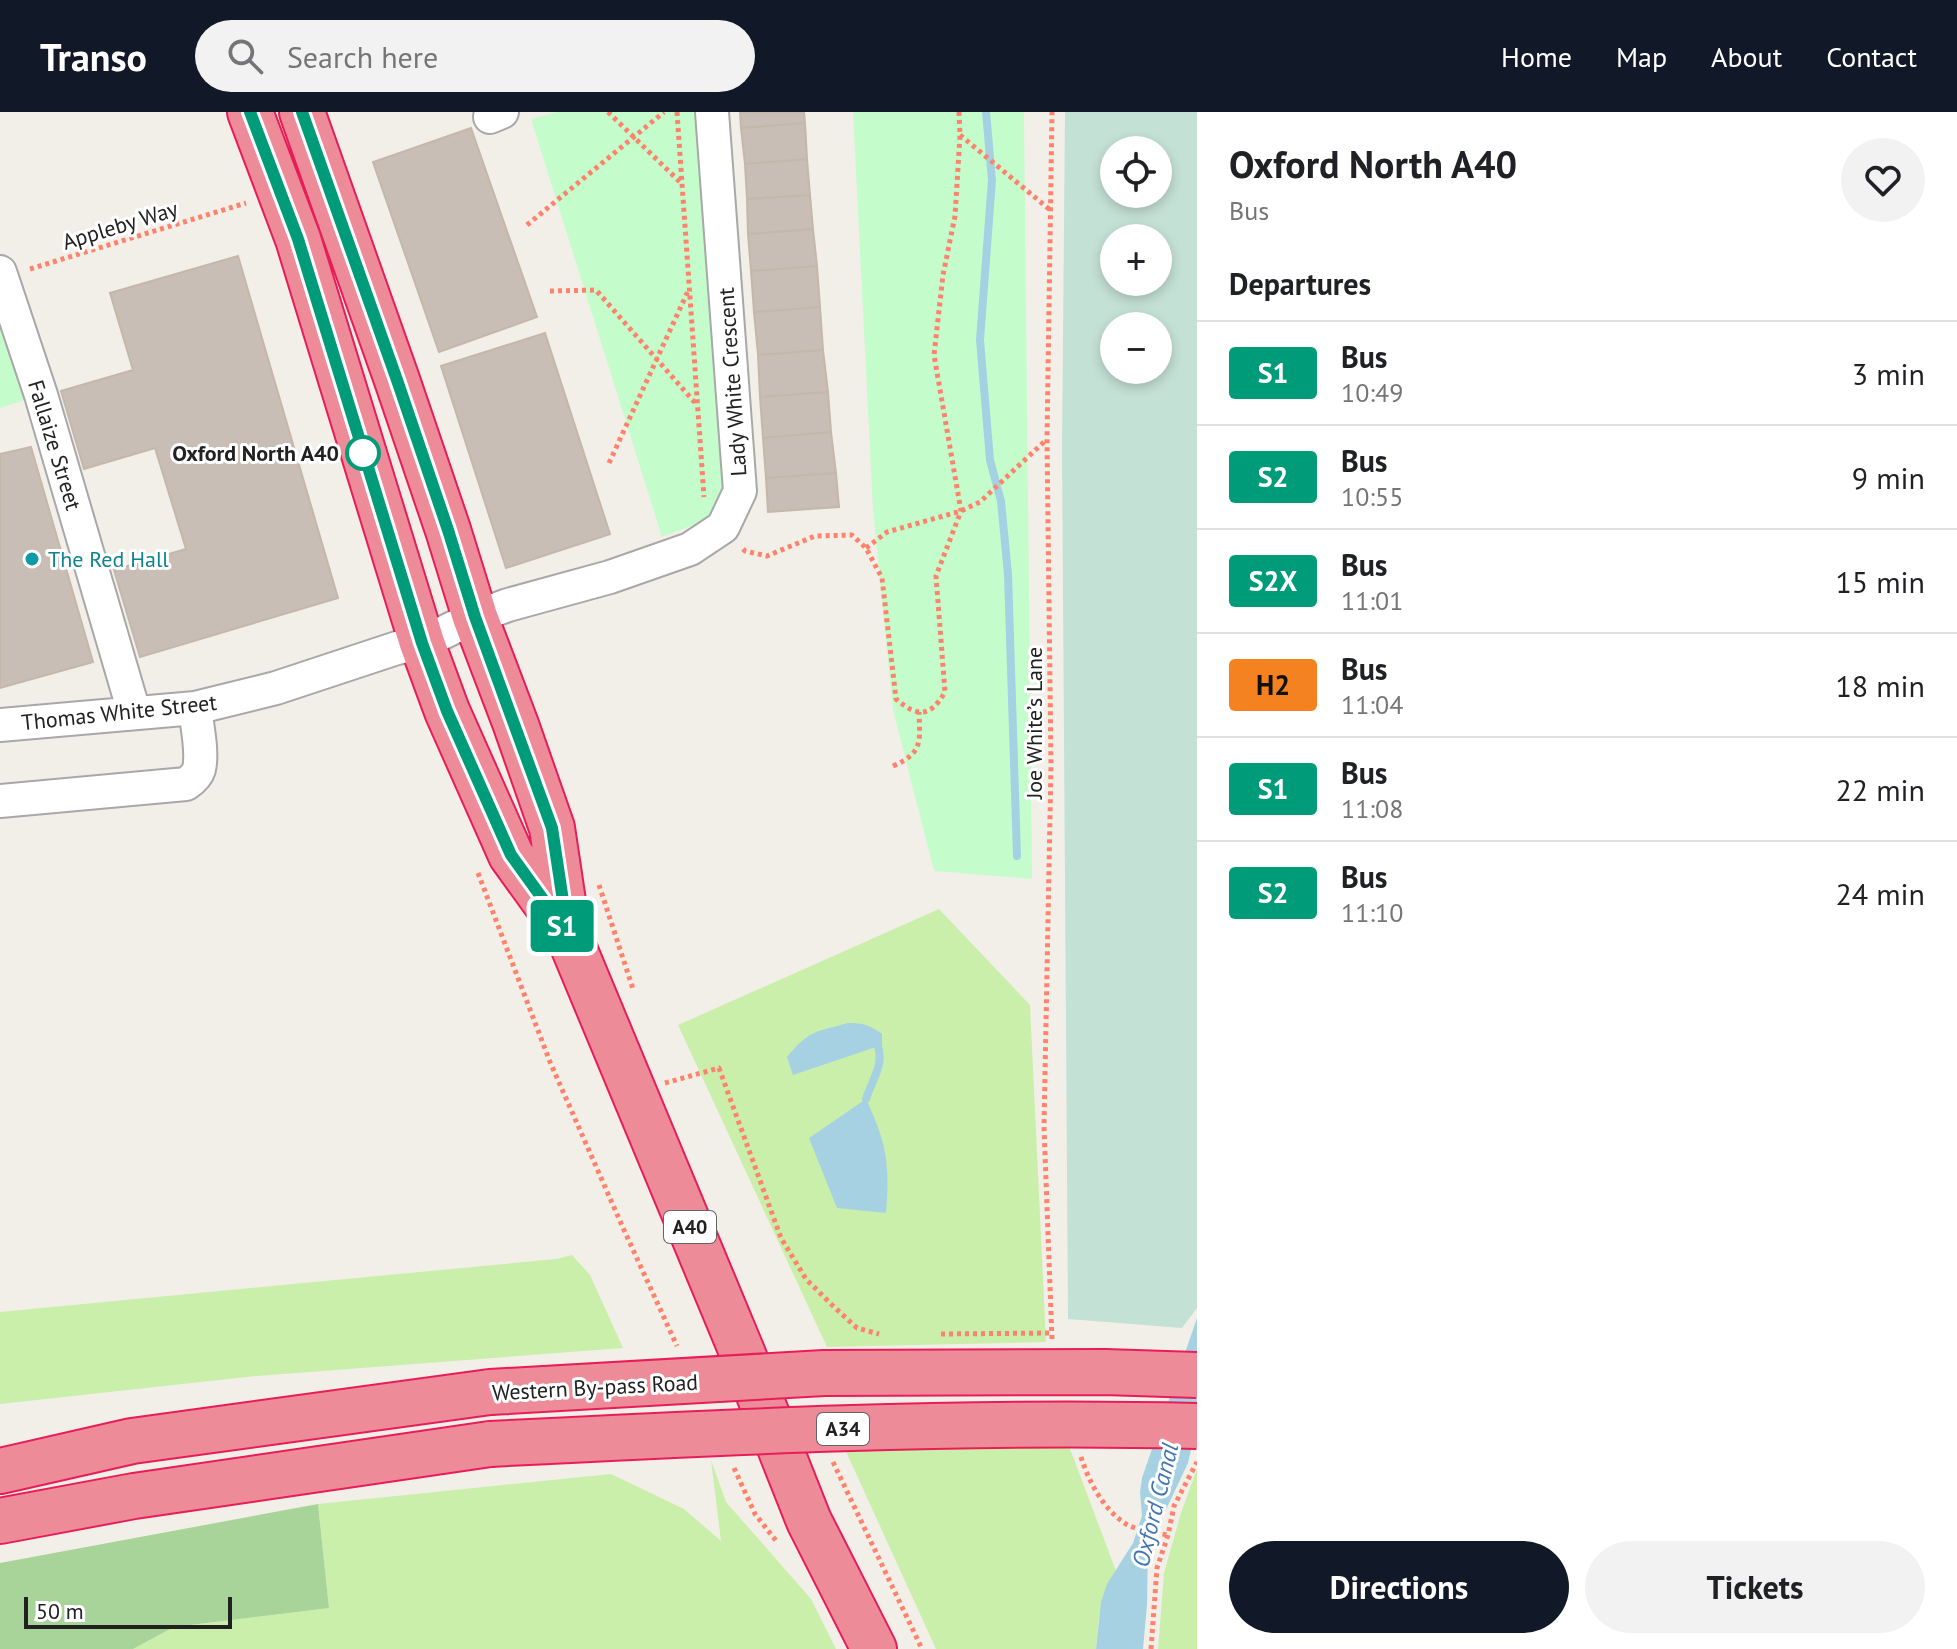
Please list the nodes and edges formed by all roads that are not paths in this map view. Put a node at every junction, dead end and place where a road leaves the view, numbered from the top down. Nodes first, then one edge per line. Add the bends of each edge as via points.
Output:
1 (250, 112) edge
2 (302, 112) edge
3 (712, 112) edge
4 (1, 275) edge
5 (475, 617) junction
6 (422, 643) junction
7 (195, 708) junction
8 (134, 712) junction
9 (0, 725) edge
10 (0, 801) edge
11 (568, 934) junction
12 (1197, 1375) edge
13 (1197, 1426) edge
14 (132, 1441) junction
15 (0, 1451) edge
16 (0, 1471) edge
17 (134, 1496) junction
18 (0, 1521) edge
19 (0, 1542) edge
20 (874, 1649) edge

1 - 6 highway, A40 via 298,239
2 - 5 highway, A40
3 - 5 street, Lady White Crescent via 740,491 715,533 690,549
4 - 8 street, Fallaize Street
5 - 6 street, Thomas White Street
5 - 11 highway, A40 via 552,828
6 - 7 street, Thomas White Street
6 - 11 highway, A40 via 511,855
7 - 8 street, Thomas White Street
7 - 10 street via 199,772 186,784
8 - 9 street, Thomas White Street
11 - 20 highway, A40 via 809,1521
12 - 14 highway, Western By-pass Road, bridge via 824,1373 490,1392
13 - 17 highway, A34, bridge via 866,1428 490,1444
14 - 15 highway
14 - 16 highway, Western By-pass Road
17 - 18 highway, A34
17 - 19 highway

